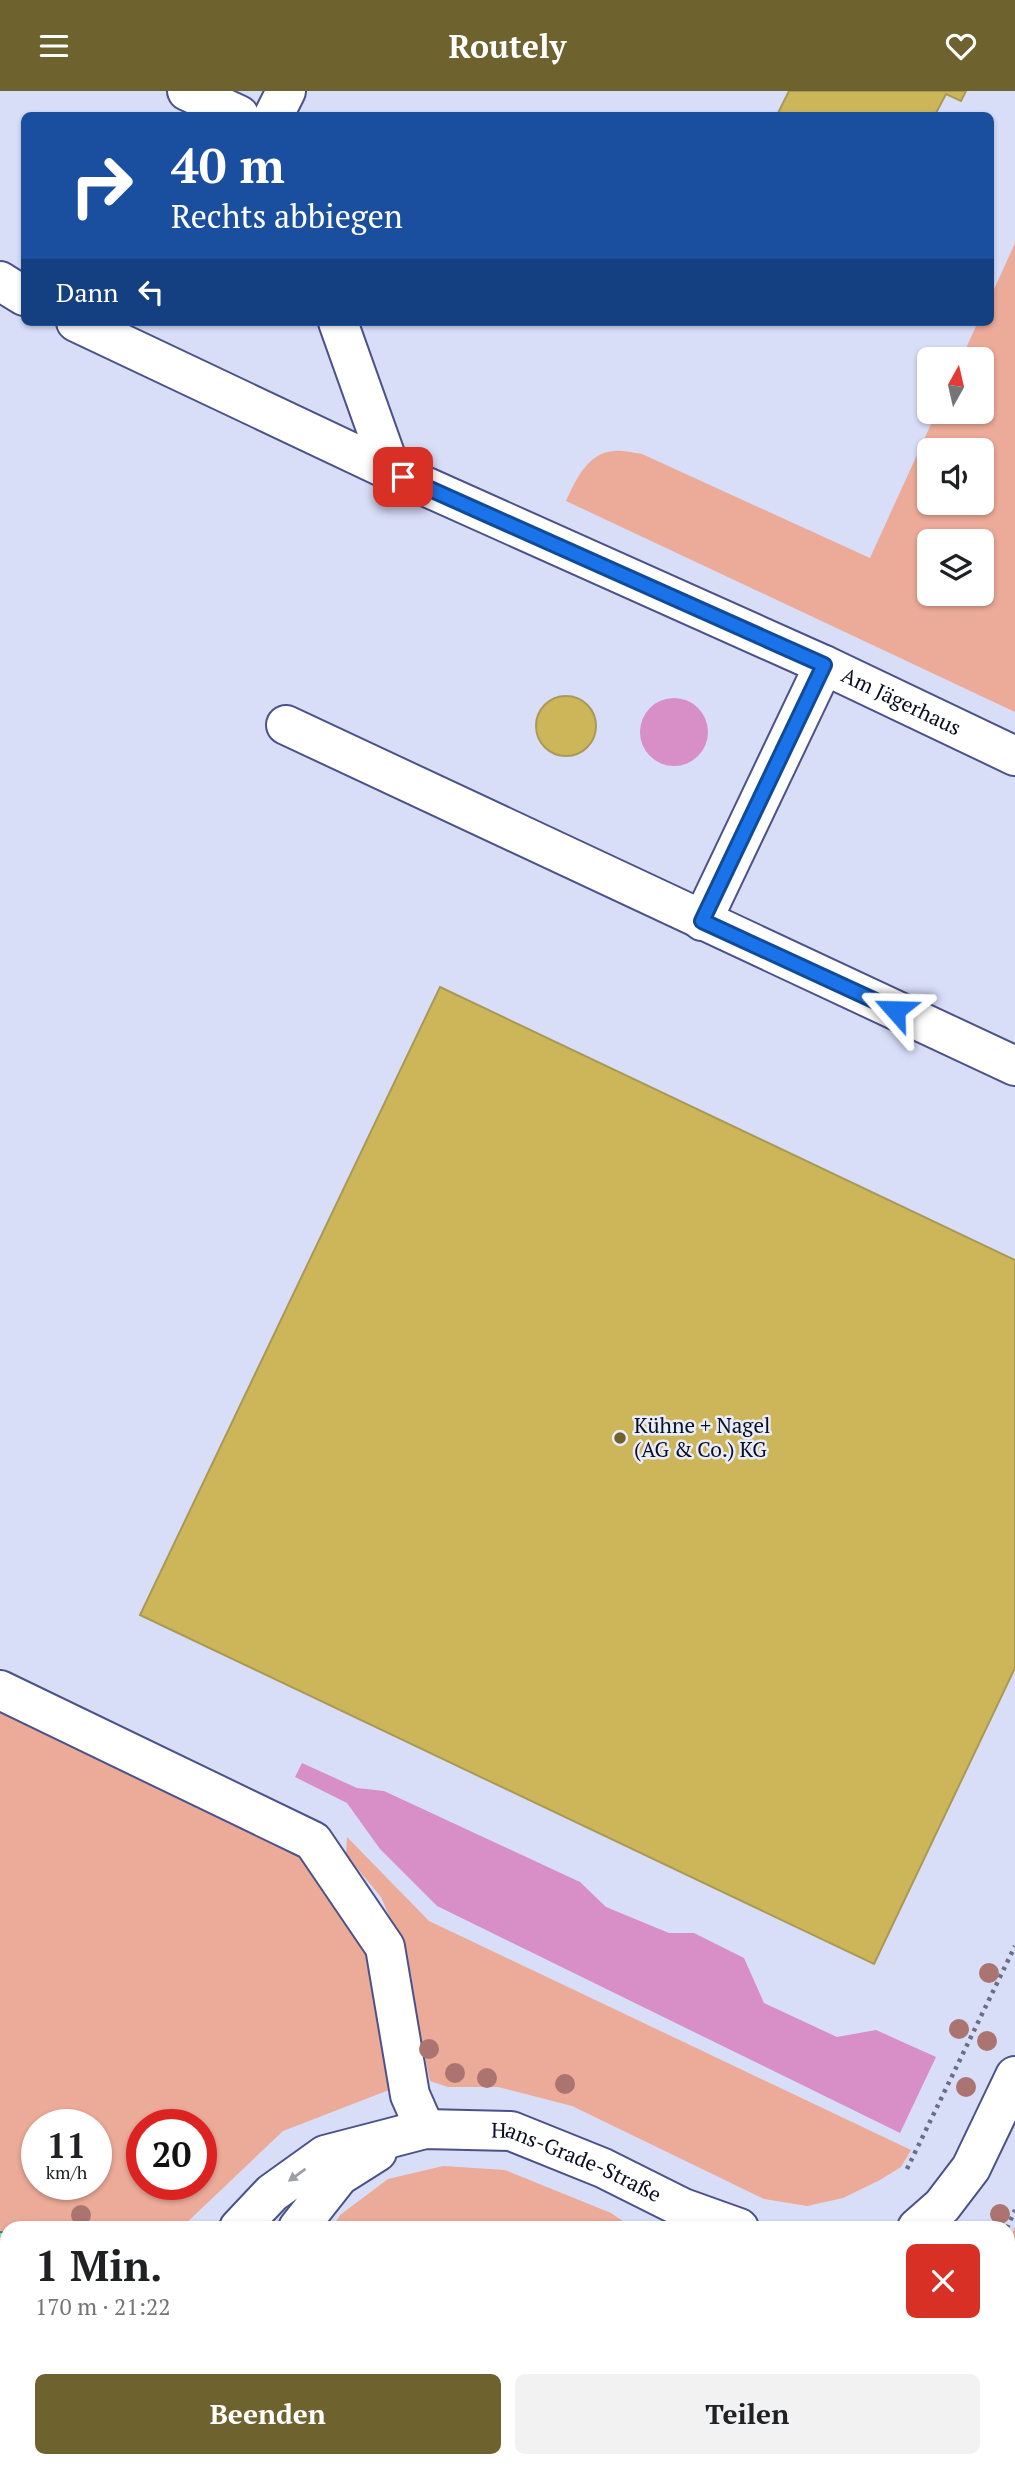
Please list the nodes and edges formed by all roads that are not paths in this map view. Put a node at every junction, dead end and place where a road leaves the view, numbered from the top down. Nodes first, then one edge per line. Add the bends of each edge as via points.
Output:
1 (187, 91) edge
2 (286, 91) edge
3 (232, 112) edge
4 (276, 112) edge
5 (0, 281) edge
6 (21, 294) edge
7 (84, 326) edge
8 (340, 326) edge
9 (397, 474) junction
10 (824, 665) junction
11 (286, 725) dead end
12 (1015, 756) edge
13 (702, 921) junction
14 (1015, 1066) edge
15 (0, 1691) edge
16 (1015, 2076) edge
17 (415, 2131) junction
18 (689, 2218) edge
19 (246, 2221) edge
20 (304, 2221) edge
21 (925, 2221) edge

1 - 3 street
2 - 4 street
5 - 6 street
7 - 9 street, Am Jägerhaus
8 - 9 street
9 - 10 street, Am Jägerhaus
10 - 12 street, Am Jägerhaus
10 - 13 street
11 - 13 street
13 - 14 street
15 - 17 street via 313,1841 384,1947
16 - 21 street via 971,2168
17 - 18 street, Hans-Grade-Straße via 511,2131 603,2168
17 -> 19 street, Hans-Grade-Straße via 325,2155 272,2193
17 - 20 street via 339,2176

